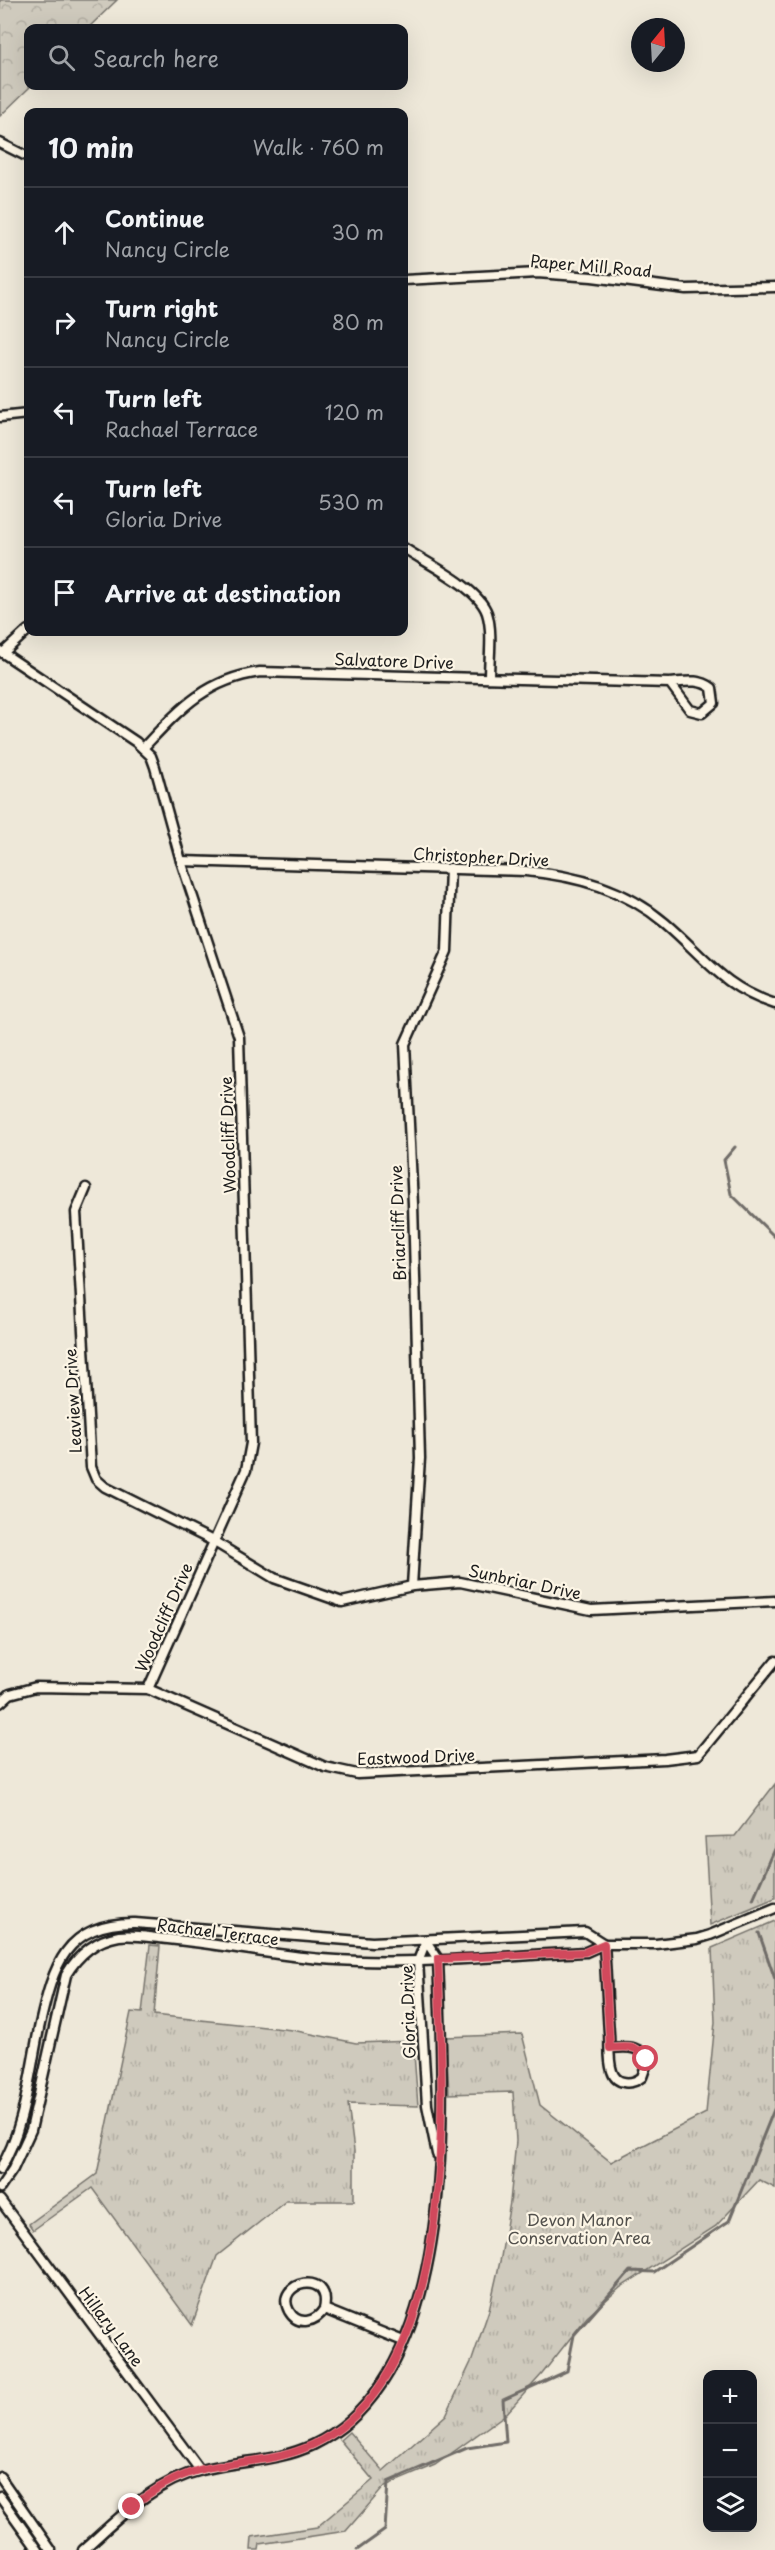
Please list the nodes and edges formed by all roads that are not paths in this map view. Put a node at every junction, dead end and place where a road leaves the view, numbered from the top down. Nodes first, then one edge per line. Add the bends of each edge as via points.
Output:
1 (0, 142) edge
2 (24, 155) edge
3 (408, 280) edge
4 (775, 287) edge
5 (24, 414) edge
6 (0, 417) edge
7 (408, 551) edge
8 (24, 633) edge
9 (1, 652) edge
10 (489, 678) junction
11 (670, 682) junction
12 (143, 748) junction
13 (181, 861) junction
14 (450, 868) junction
15 (775, 1004) edge
16 (86, 1188) dead end
17 (213, 1541) junction
18 (412, 1586) junction
19 (775, 1601) edge
20 (775, 1661) edge
21 (148, 1689) junction
22 (0, 1703) edge
23 (775, 1908) edge
24 (426, 1941) junction
25 (604, 1944) junction
26 (438, 1959) junction
27 (418, 1961) junction
28 (610, 2048) junction
29 (440, 2166) junction
30 (0, 2169) edge
31 (0, 2188) edge
32 (0, 2200) edge
33 (324, 2309) junction
34 (403, 2341) junction
35 (200, 2470) junction
36 (0, 2477) edge
37 (0, 2497) edge
38 (38, 2550) edge
39 (51, 2550) edge
40 (83, 2550) edge

1 - 2 street
3 - 4 street, Paper Mill Road via 537,273 686,289
5 - 6 street
7 - 10 street via 472,593 483,606 489,628
8 - 9 street
9 - 12 street, Woodcliff Drive
10 - 11 street, Salvatore Drive
10 - 12 street, Salvatore Drive via 246,674 194,698
11 - 11 street, Salvatore Drive via 707,684 712,688 714,703 702,713 690,710
12 - 13 street, Woodcliff Drive via 155,767
13 - 14 street, Christopher Drive
13 - 17 street, Woodcliff Drive via 238,1037 251,1443 246,1470
14 - 15 street, Christopher Drive via 543,872 600,885 655,915 722,978
14 - 18 street, Briarcliff Drive via 447,951 405,1044 419,1447
16 - 17 street, Leaview Drive via 76,1212 92,1473 105,1487
17 - 18 street, Sunbriar Drive via 274,1578 342,1602
17 - 21 street, Woodcliff Drive
18 - 19 street, Sunbriar Drive via 460,1582 591,1610
20 - 21 street, Eastwood Drive via 698,1755 357,1774 325,1767
21 - 22 street, Eastwood Drive via 36,1687 10,1694
23 - 25 street, Rachael Terrace via 697,1939
24 - 25 street, Rachael Terrace via 585,1932
24 - 26 street, Gloria Drive
24 - 27 street, Gloria Drive
24 - 30 street, Rachael Terrace via 372,1942 124,1923 110,1924 87,1934 69,1949 54,1970 18,2128
25 - 26 street, Rachael Terrace via 585,1952
25 - 28 street
26 - 27 street, Rachael Terrace
26 - 29 street, Gloria Drive via 443,2100
27 - 29 street, Gloria Drive via 427,2106
27 - 31 street, Rachael Terrace via 325,1959 131,1936 98,1943 78,1957 66,1975 30,2130
28 - 28 street via 631,2047 642,2052 647,2063 642,2077 630,2083 617,2079
29 - 34 street, Gloria Drive via 428,2260
32 - 35 street, Hillary Lane
33 - 33 street via 316,2319 298,2319 289,2311 289,2293 305,2283 317,2286 325,2296
33 - 34 street
34 - 35 street, Gloria Drive via 369,2401 324,2439 276,2458
35 - 40 street, Gloria Drive via 143,2498
36 - 39 street
37 - 38 street

